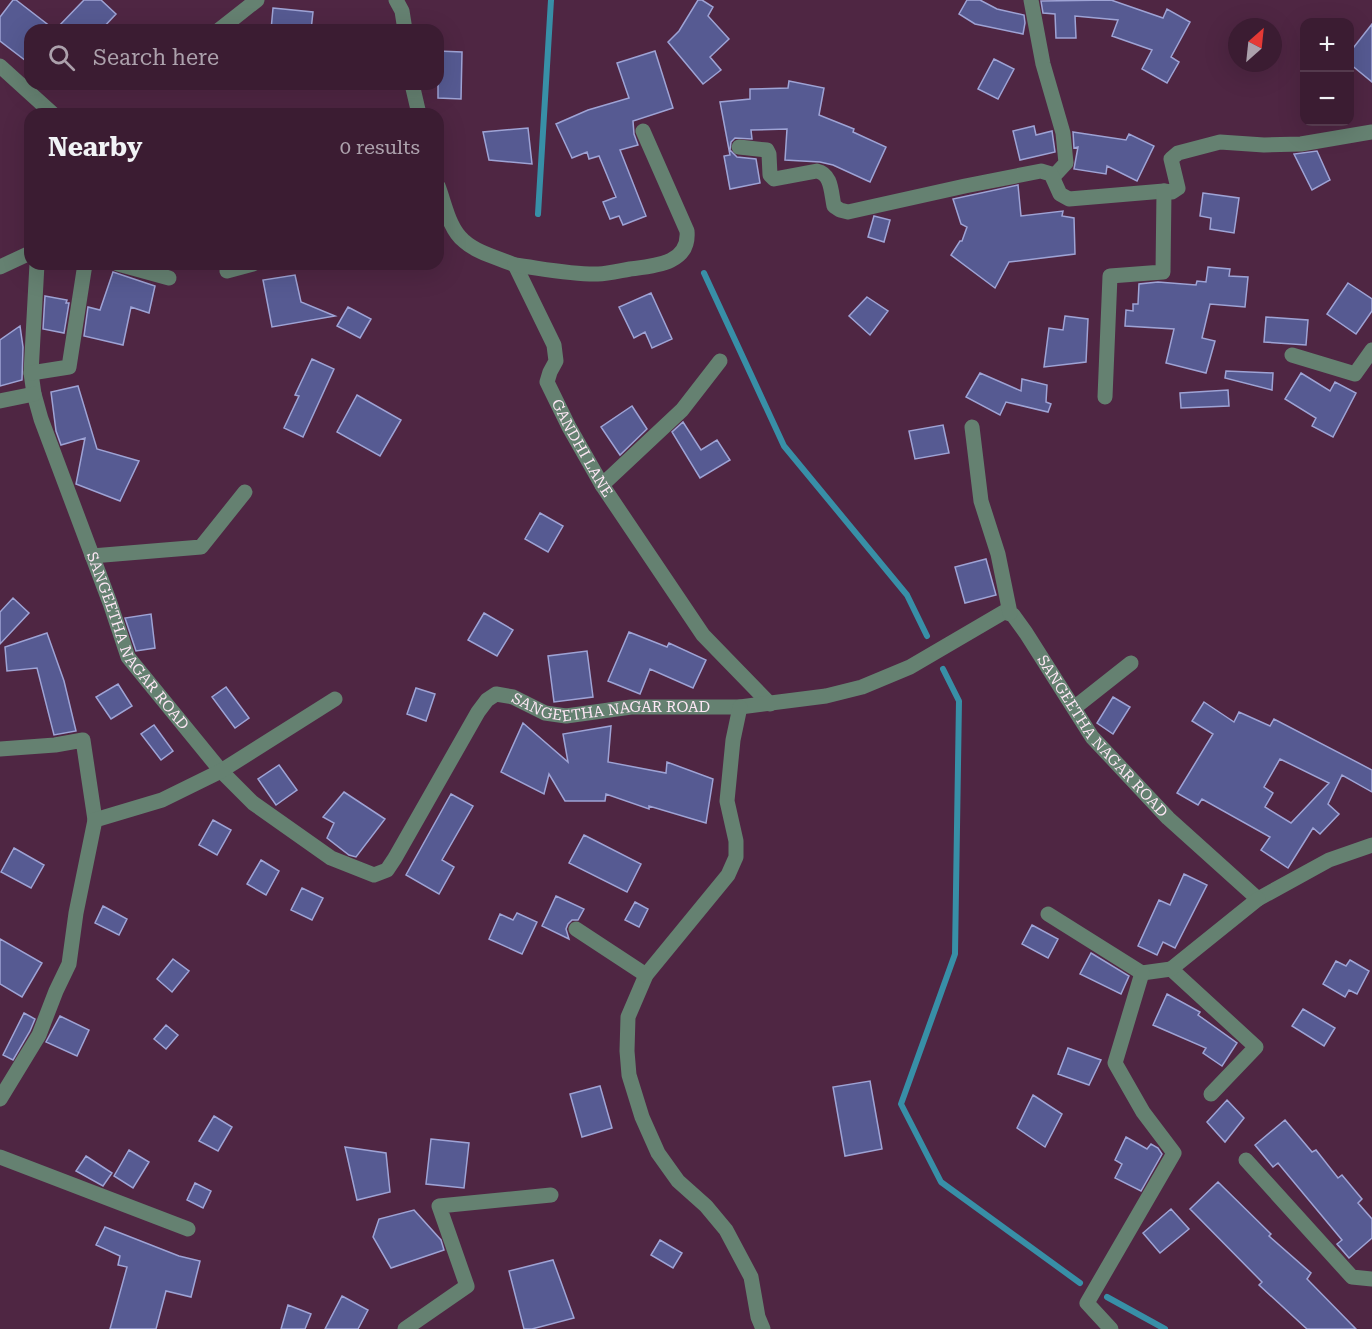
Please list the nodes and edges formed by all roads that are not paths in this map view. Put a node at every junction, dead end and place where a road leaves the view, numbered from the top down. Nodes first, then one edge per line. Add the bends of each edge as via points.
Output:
1 (256, 0) edge
2 (396, 0) edge
3 (1031, 0) edge
4 (226, 24) edge
5 (404, 24) edge
6 (0, 66) edge
7 (24, 88) edge
8 (26, 90) edge
9 (413, 90) edge
10 (46, 108) edge
11 (418, 108) edge
12 (643, 131) dead end
13 (1372, 132) edge
14 (739, 147) dead end
15 (1053, 177) junction
16 (1164, 191) junction
17 (444, 217) edge
18 (24, 255) edge
19 (515, 265) junction
20 (0, 267) edge
21 (37, 270) edge
22 (84, 270) edge
23 (140, 270) edge
24 (231, 270) edge
25 (227, 271) dead end
26 (169, 278) dead end
27 (1372, 350) edge
28 (1292, 355) dead end
29 (720, 361) dead end
30 (31, 373) junction
31 (34, 394) junction
32 (1105, 397) dead end
33 (0, 401) edge
34 (972, 426) dead end
35 (602, 485) junction
36 (245, 492) dead end
37 (92, 556) junction
38 (1010, 613) junction
39 (1131, 663) dead end
40 (335, 699) dead end
41 (770, 704) junction
42 (740, 707) junction
43 (1074, 708) junction
44 (0, 749) edge
45 (221, 771) junction
46 (95, 820) junction
47 (1372, 845) edge
48 (1258, 899) junction
49 (1048, 914) dead end
50 (576, 929) dead end
51 (1172, 969) junction
52 (1142, 973) junction
53 (645, 975) junction
54 (1211, 1094) dead end
55 (0, 1100) edge
56 (0, 1157) edge
57 (1246, 1160) dead end
58 (550, 1195) dead end
59 (188, 1229) dead end
60 (1372, 1279) edge
61 (405, 1329) edge
62 (763, 1329) edge
63 (1112, 1329) edge

1 - 4 street
2 - 5 street
3 - 15 street via 1043,64 1063,133 1066,163
6 - 7 street
8 - 10 street
9 - 11 street
12 - 19 street via 687,231 688,239 678,256 665,264 597,274
13 - 16 street via 1301,144 1220,142 1178,153 1171,161 1178,189
14 - 15 street via 766,150 774,179 823,172 828,177 834,206 851,212 1041,171
15 - 16 street via 1060,195 1069,199
16 - 32 street via 1163,272 1110,276
17 - 19 street via 470,246
18 - 20 street
19 - 35 street, GANDHI LANE via 554,345 556,361 548,382
21 - 30 street, SANGEETHA NAGAR ROAD
22 - 30 street via 69,367
23 - 26 street
24 - 25 street
27 - 28 street via 1355,374
29 - 35 street via 682,410
30 - 31 street, SANGEETHA NAGAR ROAD
31 - 33 street
31 - 37 street, SANGEETHA NAGAR ROAD
34 - 38 street via 981,501 998,554
35 - 41 street, GANDHI LANE via 703,635
36 - 37 street via 201,547
37 - 45 street, SANGEETHA NAGAR ROAD via 128,657
38 - 41 street, SANGEETHA NAGAR ROAD via 1000,613 910,667 862,687
38 - 43 street, SANGEETHA NAGAR ROAD
39 - 43 street
40 - 45 street
41 - 42 street, SANGEETHA NAGAR ROAD
42 - 45 street, SANGEETHA NAGAR ROAD via 631,707 566,716 545,713 513,697 491,696 478,712 395,858 387,870 374,875 331,858 254,803
42 - 53 street via 727,801 736,857 728,875
43 - 48 street, SANGEETHA NAGAR ROAD via 1092,737 1168,818
44 - 46 street via 83,740
45 - 46 street via 162,800
46 - 55 street via 69,964 39,1035
47 - 48 street via 1329,860
48 - 51 street
49 - 52 street
50 - 53 street
51 - 52 street
51 - 54 street via 1256,1047
52 - 63 street via 1115,1062 1143,1112 1174,1153 1087,1303
53 - 62 street via 628,1017 628,1075 658,1153 678,1181 726,1230 751,1277
56 - 59 street
57 - 60 street via 1352,1277
58 - 61 street via 439,1206 467,1286

